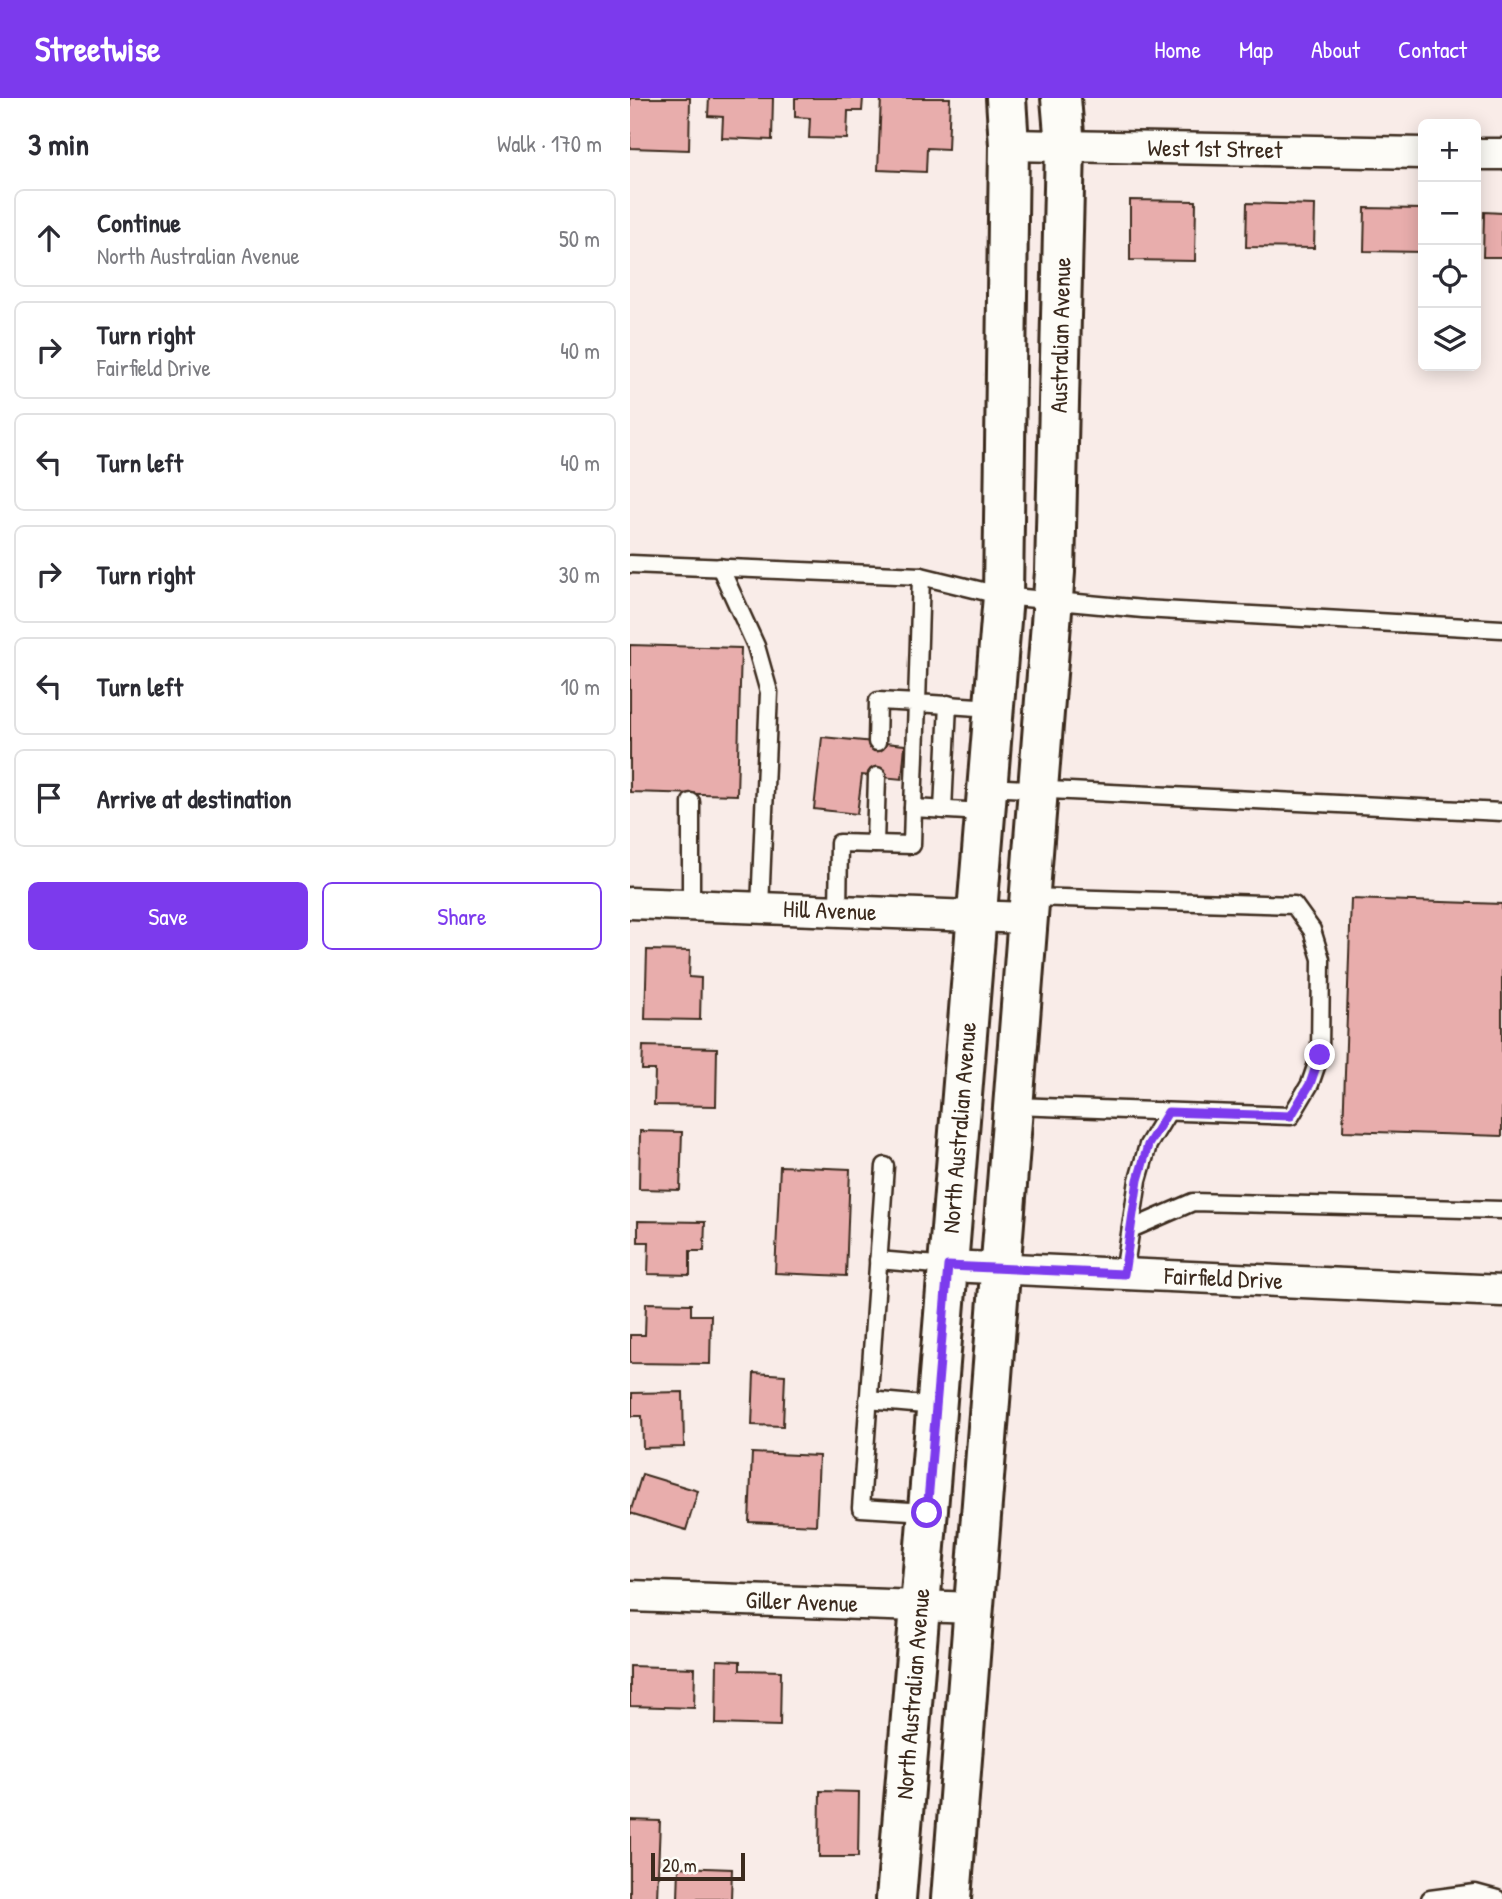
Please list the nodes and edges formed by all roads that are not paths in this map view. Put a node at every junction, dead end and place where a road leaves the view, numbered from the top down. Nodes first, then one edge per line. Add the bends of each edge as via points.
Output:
1 (1006, 98) edge
2 (1061, 98) edge
3 (1009, 145) junction
4 (1065, 146) junction
5 (1418, 153) edge
6 (1481, 154) edge
7 (1502, 154) edge
8 (630, 564) edge
9 (720, 568) junction
10 (921, 576) junction
11 (1004, 581) junction
12 (1054, 586) junction
13 (1502, 629) edge
14 (917, 703) junction
15 (948, 704) junction
16 (993, 708) junction
17 (877, 742) dead end
18 (877, 776) dead end
19 (1038, 790) junction
20 (986, 799) junction
21 (691, 802) dead end
22 (913, 808) junction
23 (943, 810) junction
24 (1502, 812) edge
25 (875, 844) junction
26 (630, 903) edge
27 (691, 906) junction
28 (1029, 907) junction
29 (760, 908) junction
30 (838, 911) junction
31 (976, 916) junction
32 (1014, 1106) junction
33 (1168, 1112) junction
34 (884, 1166) dead end
35 (1502, 1210) edge
36 (1130, 1229) junction
37 (878, 1260) junction
38 (948, 1266) junction
39 (1001, 1269) junction
40 (1124, 1274) junction
41 (1502, 1292) edge
42 (868, 1400) junction
43 (936, 1406) junction
44 (927, 1513) junction
45 (630, 1596) edge
46 (920, 1606) junction
47 (975, 1608) junction
48 (896, 1899) edge
49 (951, 1899) edge
50 (1430, 1899) edge
51 (1497, 1899) edge

1 - 3 main road
2 - 4 main road, Australian Avenue
3 - 4 street, West 1st Street
3 - 11 main road
4 - 5 street, West 1st Street
4 - 12 main road, Australian Avenue
6 - 7 street
8 - 9 lane
9 - 10 lane
9 - 29 lane via 756,646 769,692
10 - 11 lane
10 - 14 lane
11 - 12 lane
11 - 16 main road, North Australian Avenue
12 - 13 lane via 1170,611
12 - 19 main road
14 - 15 lane
14 - 17 lane via 878,701
14 - 22 lane
15 - 16 lane
15 - 23 lane
16 - 20 main road, North Australian Avenue
18 - 25 lane
19 - 20 lane
19 - 24 lane
19 - 28 main road
20 - 23 lane
20 - 31 main road, North Australian Avenue
21 - 27 lane
22 - 23 lane
22 - 25 lane via 912,845
25 - 30 lane via 839,843
26 - 27 street, Hill Avenue
27 - 29 street, Hill Avenue
28 - 31 street, Hill Avenue
28 - 32 main road
28 - 33 lane via 1294,905 1312,930 1321,959 1320,1055 1291,1116
29 - 30 street, Hill Avenue
30 - 31 street, Hill Avenue
31 - 38 main road, North Australian Avenue
32 - 33 lane
32 - 39 main road
33 - 36 lane via 1148,1145
34 - 37 lane
35 - 36 lane via 1193,1202
36 - 40 lane
37 - 38 lane
37 - 42 lane
38 - 39 street, Fairfield Drive
38 - 43 main road, North Australian Avenue
39 - 40 street, Fairfield Drive
39 - 47 main road
40 - 41 street, Fairfield Drive
42 - 43 lane
42 - 44 lane via 861,1508
43 - 44 main road, North Australian Avenue
44 - 46 main road, North Australian Avenue
45 - 46 street, Giller Avenue
46 - 47 street, Giller Avenue
46 - 48 main road, North Australian Avenue
47 - 49 main road
50 - 51 lane via 1475,1893

